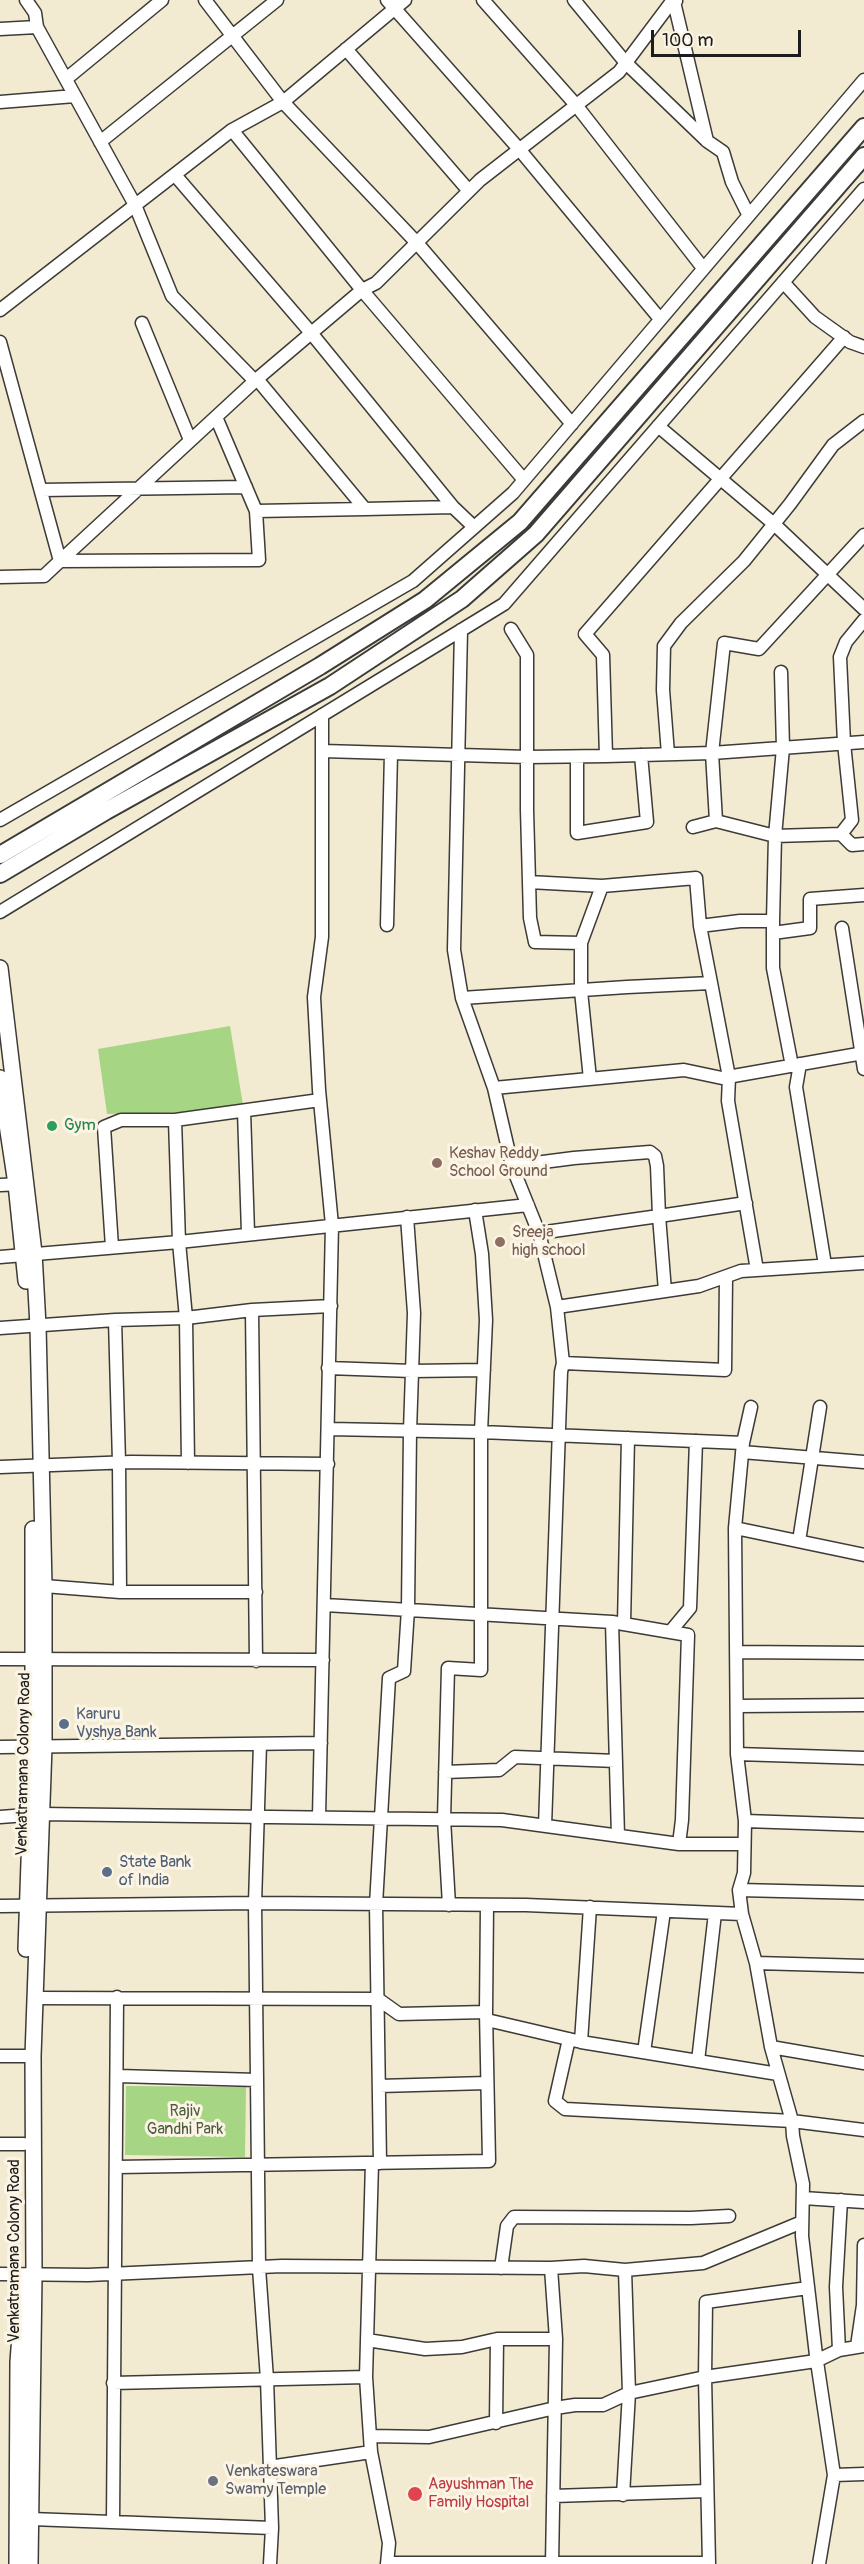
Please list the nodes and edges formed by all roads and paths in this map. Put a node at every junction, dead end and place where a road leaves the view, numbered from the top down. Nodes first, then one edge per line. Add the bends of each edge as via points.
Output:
1 (26, 0) edge
2 (162, 0) edge
3 (205, 0) edge
4 (277, 0) edge
5 (405, 0) edge
6 (483, 0) edge
7 (574, 0) edge
8 (671, 2) edge
9 (391, 4) edge
10 (37, 27) junction
11 (0, 30) edge
12 (232, 36) junction
13 (346, 49) junction
14 (626, 63) junction
15 (66, 79) junction
16 (864, 80) edge
17 (75, 96) junction
18 (0, 102) edge
19 (283, 102) junction
20 (576, 105) junction
21 (864, 127) edge
22 (232, 130) junction
23 (707, 141) junction
24 (100, 142) junction
25 (519, 149) junction
26 (864, 156) edge
27 (175, 175) junction
28 (864, 189) edge
29 (468, 191) junction
30 (135, 205) junction
31 (748, 214) junction
32 (417, 243) junction
33 (753, 255) junction
34 (768, 267) junction
35 (703, 268) junction
36 (783, 282) junction
37 (362, 290) junction
38 (0, 309) edge
39 (660, 319) junction
40 (142, 323) dead end
41 (312, 334) junction
42 (844, 338) junction
43 (0, 342) edge
44 (864, 347) edge
45 (256, 380) junction
46 (216, 417) junction
47 (864, 421) edge
48 (572, 424) junction
49 (658, 426) junction
50 (190, 440) junction
51 (721, 479) junction
52 (524, 480) junction
53 (140, 487) junction
54 (246, 487) junction
55 (40, 490) junction
56 (453, 507) junction
57 (365, 509) junction
58 (256, 511) junction
59 (774, 524) junction
60 (474, 527) junction
61 (864, 535) edge
62 (60, 561) junction
63 (827, 575) junction
64 (0, 577) edge
65 (864, 609) edge
66 (864, 620) edge
67 (511, 629) dead end
68 (461, 630) junction
69 (781, 672) dead end
70 (322, 715) junction
71 (864, 742) edge
72 (844, 743) junction
73 (783, 748) junction
74 (323, 751) junction
75 (391, 753) junction
76 (712, 753) junction
77 (668, 754) junction
78 (641, 755) junction
79 (459, 756) junction
80 (606, 756) junction
81 (528, 757) junction
82 (577, 757) junction
83 (0, 820) edge
84 (716, 821) junction
85 (693, 827) dead end
86 (841, 834) junction
87 (775, 836) junction
88 (864, 844) edge
89 (0, 855) edge
90 (0, 874) edge
91 (529, 882) junction
92 (602, 886) junction
93 (864, 894) edge
94 (0, 912) edge
95 (387, 925) dead end
96 (700, 926) junction
97 (772, 927) junction
98 (842, 928) dead end
99 (581, 943) junction
100 (0, 968) edge
101 (711, 983) junction
102 (581, 991) junction
103 (462, 999) junction
104 (863, 1053) edge
105 (796, 1065) junction
106 (864, 1069) edge
107 (729, 1077) junction
108 (0, 1078) edge
109 (590, 1079) junction
110 (494, 1088) junction
111 (320, 1100) junction
112 (244, 1111) junction
113 (175, 1120) junction
114 (512, 1166) junction
115 (22, 1184) junction
116 (0, 1185) edge
117 (746, 1203) junction
118 (528, 1205) junction
119 (475, 1210) junction
120 (659, 1216) junction
121 (407, 1217) junction
122 (332, 1225) junction
123 (248, 1233) junction
124 (538, 1233) junction
125 (179, 1242) junction
126 (112, 1247) junction
127 (29, 1254) junction
128 (0, 1257) edge
129 (864, 1263) edge
130 (825, 1264) junction
131 (757, 1270) junction
132 (726, 1277) junction
133 (664, 1291) junction
134 (331, 1306) junction
135 (557, 1307) junction
136 (252, 1310) junction
137 (186, 1318) junction
138 (115, 1320) junction
139 (34, 1326) junction
140 (0, 1328) edge
141 (563, 1363) junction
142 (328, 1368) junction
143 (484, 1370) junction
144 (412, 1371) junction
145 (751, 1407) dead end
146 (820, 1407) dead end
147 (329, 1429) junction
148 (410, 1431) junction
149 (481, 1432) junction
150 (560, 1435) junction
151 (628, 1438) junction
152 (696, 1441) junction
153 (742, 1447) junction
154 (812, 1458) junction
155 (119, 1462) junction
156 (864, 1462) edge
157 (188, 1463) junction
158 (37, 1464) junction
159 (255, 1464) junction
160 (328, 1464) junction
161 (0, 1467) edge
162 (735, 1528) junction
163 (799, 1541) junction
164 (864, 1554) edge
165 (44, 1586) junction
166 (120, 1592) junction
167 (256, 1592) junction
168 (325, 1605) junction
169 (408, 1609) junction
170 (482, 1613) junction
171 (553, 1618) junction
172 (618, 1623) junction
173 (670, 1632) junction
174 (736, 1652) junction
175 (864, 1653) edge
176 (0, 1659) edge
177 (38, 1659) junction
178 (323, 1660) junction
179 (256, 1661) junction
180 (864, 1705) edge
181 (736, 1706) junction
182 (321, 1743) junction
183 (260, 1744) junction
184 (39, 1746) junction
185 (0, 1747) edge
186 (737, 1754) junction
187 (548, 1758) junction
188 (864, 1758) edge
189 (616, 1761) junction
190 (445, 1772) junction
191 (35, 1815) junction
192 (0, 1817) edge
193 (257, 1817) junction
194 (320, 1817) junction
195 (381, 1818) junction
196 (444, 1819) junction
197 (745, 1821) junction
198 (864, 1825) edge
199 (545, 1826) junction
200 (618, 1836) junction
201 (679, 1844) junction
202 (744, 1844) junction
203 (739, 1890) junction
204 (864, 1893) edge
205 (255, 1903) junction
206 (33, 1904) junction
207 (376, 1905) junction
208 (449, 1905) junction
209 (487, 1905) junction
210 (0, 1906) edge
211 (590, 1908) junction
212 (664, 1911) junction
213 (715, 1913) junction
214 (742, 1914) junction
215 (756, 1964) junction
216 (864, 1966) edge
217 (117, 1997) junction
218 (34, 1998) junction
219 (255, 1999) junction
220 (378, 1999) junction
221 (487, 2016) junction
222 (575, 2041) junction
223 (771, 2047) junction
224 (644, 2052) junction
225 (0, 2056) edge
226 (28, 2056) junction
227 (698, 2061) junction
228 (864, 2063) edge
229 (777, 2074) junction
230 (118, 2076) junction
231 (257, 2080) junction
232 (487, 2083) junction
233 (379, 2086) junction
234 (792, 2121) junction
235 (864, 2130) edge
236 (0, 2144) edge
237 (24, 2144) junction
238 (376, 2163) junction
239 (257, 2164) junction
240 (117, 2167) junction
241 (803, 2198) junction
242 (841, 2200) junction
243 (864, 2202) edge
244 (729, 2216) dead end
245 (802, 2222) junction
246 (864, 2245) edge
247 (259, 2268) junction
248 (370, 2268) junction
249 (501, 2268) junction
250 (551, 2268) junction
251 (626, 2270) junction
252 (0, 2274) edge
253 (29, 2275) junction
254 (114, 2275) junction
255 (808, 2288) junction
256 (497, 2339) junction
257 (556, 2339) junction
258 (367, 2340) junction
259 (861, 2346) edge
260 (839, 2350) junction
261 (816, 2361) junction
262 (366, 2377) junction
263 (705, 2377) junction
264 (267, 2379) junction
265 (113, 2383) junction
266 (629, 2393) junction
267 (555, 2408) junction
268 (495, 2423) junction
269 (370, 2436) junction
270 (371, 2452) junction
271 (269, 2467) junction
272 (864, 2474) edge
273 (834, 2475) junction
274 (707, 2492) junction
275 (623, 2495) junction
276 (553, 2496) junction
277 (31, 2519) junction
278 (113, 2522) junction
279 (273, 2528) junction
280 (387, 2563) edge
281 (552, 2563) edge
282 (17, 2564) edge
283 (30, 2564) edge
284 (270, 2564) edge
285 (709, 2564) edge
286 (819, 2564) edge

1 - 10 street via 35,13
2 - 15 street
3 - 12 street
4 - 12 street
5 - 9 street
6 - 20 street
7 - 14 street
8 - 14 street
8 - 23 street
9 - 13 street
9 - 25 street
10 - 11 street
10 - 15 street
12 - 19 street
12 - 24 street
13 - 19 street
13 - 29 street
14 - 20 street
14 - 23 street
15 - 17 street
16 - 31 street
17 - 18 street
17 - 24 street
19 - 22 street
19 - 32 street
20 - 25 street
20 - 35 street
21 - 33 highway
22 - 27 street
22 - 37 street
23 - 31 street via 723,152
24 - 30 street
25 - 29 street
25 - 39 street
26 - 34 highway
27 - 30 street
27 - 41 street
28 - 36 street
29 - 32 street
30 - 38 street
30 - 45 street via 172,297
31 - 35 street
32 - 37 street via 376,283
32 - 48 street
33 - 34 street
33 - 89 highway via 520,522 426,600
34 - 90 highway via 536,534 462,599 330,686
35 - 39 street
36 - 42 street via 815,317
36 - 49 street
37 - 41 street
37 - 52 street
39 - 48 street
40 - 50 street
41 - 45 street
41 - 56 street
42 - 44 street
42 - 51 street
43 - 55 street
45 - 46 street
45 - 57 street
46 - 50 street
46 - 54 street
47 - 59 street via 833,446
48 - 52 street
49 - 51 street
49 - 68 street via 504,604
50 - 53 street
51 - 59 street
51 - 80 street via 585,634 603,655
52 - 60 street
53 - 54 street
53 - 55 street
53 - 62 street
54 - 58 street
55 - 62 street
56 - 57 street
56 - 60 street
57 - 58 street
58 - 62 street via 259,560
59 - 63 street
59 - 77 street via 664,646
60 - 83 street via 413,581
61 - 63 street
62 - 64 street via 44,576
63 - 65 street
63 - 76 street via 759,649 724,643
66 - 72 street via 846,642 840,657
67 - 81 street via 527,655
68 - 70 street
68 - 79 street
69 - 73 street
70 - 74 street
70 - 94 street
71 - 72 street
72 - 73 street
72 - 86 street via 852,820
73 - 76 street
73 - 87 street
74 - 75 street
74 - 111 street via 321,938 314,997
75 - 79 street
75 - 95 street
76 - 77 street
76 - 84 street
77 - 78 street
78 - 80 street
78 - 82 street via 647,822 577,833
79 - 81 street
79 - 103 street via 454,950
80 - 82 street
81 - 82 street
81 - 91 street
84 - 85 street
84 - 87 street
86 - 87 street
86 - 88 street via 852,845
87 - 97 street
91 - 92 street
91 - 99 street via 535,942
92 - 96 street via 696,879
92 - 99 street
93 - 97 street via 810,899 810,928
96 - 97 street via 741,921
96 - 101 street
97 - 105 street via 773,968
98 - 104 street
99 - 102 street
100 - 115 main road, Venkatramana Colony Road
101 - 102 street
101 - 107 street
102 - 103 street
102 - 109 street
103 - 110 street
104 - 105 street
104 - 106 street
105 - 107 street
105 - 130 street via 796,1088
107 - 109 street via 684,1070
107 - 117 street via 728,1101
108 - 115 main road
109 - 110 street
110 - 114 street
111 - 112 street
111 - 122 street
112 - 113 street
112 - 123 street
113 - 125 street
113 - 126 street via 121,1120 104,1127
114 - 118 street
114 - 120 street via 650,1152 657,1166
115 - 116 street
115 - 127 main road, Venkatramana Colony Road
117 - 120 street
117 - 131 street
118 - 119 street
118 - 124 street
119 - 121 street
119 - 143 street via 486,1320
120 - 124 street
120 - 133 street
121 - 122 street
121 - 144 street via 414,1313
122 - 123 street
122 - 134 street
123 - 125 street
124 - 135 street
125 - 126 street
125 - 137 street
126 - 127 street
127 - 128 street
127 - 139 main road, Venkatramana Colony Road
129 - 130 street
130 - 131 street
131 - 132 street
132 - 133 street
132 - 141 street via 725,1370
133 - 135 street
134 - 136 street
134 - 142 street
135 - 141 street
136 - 137 street
136 - 159 street
137 - 138 street
137 - 157 street
138 - 139 street
138 - 155 street
139 - 140 street
139 - 158 main road, Venkatramana Colony Road
141 - 150 street
142 - 144 street
142 - 147 street
143 - 144 street
143 - 149 street
144 - 148 street
145 - 153 street
146 - 154 street
147 - 148 street
147 - 160 street
148 - 149 street
148 - 169 street
149 - 150 street
149 - 170 street
150 - 151 street
150 - 171 street
151 - 152 street
151 - 172 street
152 - 153 street
152 - 173 street via 690,1608
153 - 154 street
153 - 162 street
154 - 156 street
154 - 163 street
155 - 157 street
155 - 158 street
155 - 166 street
157 - 159 street
158 - 161 street
158 - 165 main road, Venkatramana Colony Road
158 - 177 main road
159 - 160 street
159 - 167 street
160 - 168 street
162 - 163 street
162 - 174 street
163 - 164 street
165 - 166 street
165 - 177 main road, Venkatramana Colony Road
166 - 167 street
167 - 179 street
168 - 169 street
168 - 178 street
169 - 170 street
169 - 195 street via 404,1671 389,1678
170 - 171 street
170 - 190 street via 482,1670 448,1668
171 - 172 street
171 - 187 street
172 - 173 street
172 - 189 street
173 - 201 street via 688,1635
174 - 175 street
174 - 181 street
176 - 177 street
177 - 179 street
177 - 184 main road, Venkatramana Colony Road
178 - 179 street
178 - 182 street
180 - 181 street
181 - 186 street
182 - 183 street
182 - 194 street
183 - 184 street
183 - 193 street
184 - 185 street
184 - 191 main road, Venkatramana Colony Road
186 - 188 street
186 - 197 street
187 - 189 street
187 - 190 street via 515,1757 499,1770
187 - 199 street
189 - 200 street
190 - 196 street
191 - 192 street
191 - 193 street
191 - 206 main road, Venkatramana Colony Road
193 - 194 street
193 - 205 street
194 - 195 street
195 - 196 street
195 - 207 street
196 - 199 street via 502,1820
196 - 208 street
197 - 198 street
197 - 202 street
199 - 200 street
200 - 201 street
201 - 202 street
202 - 203 street via 744,1873
203 - 204 street
203 - 214 street
205 - 206 street
205 - 207 street
205 - 219 street
206 - 210 street
206 - 218 main road, Venkatramana Colony Road
206 - 226 main road
207 - 208 street
207 - 220 street
208 - 209 street
209 - 211 street
209 - 221 street
211 - 212 street
211 - 222 street
212 - 213 street
212 - 224 street
213 - 214 street
213 - 227 street
214 - 215 street
215 - 216 street
215 - 223 street
217 - 218 street
217 - 219 street
217 - 230 street
218 - 226 main road, Venkatramana Colony Road
219 - 220 street
219 - 231 street
220 - 221 street via 399,2014
220 - 233 street
221 - 222 street
221 - 232 street
222 - 224 street
222 - 234 street via 555,2102 565,2109
223 - 228 street
223 - 229 street
224 - 227 street
225 - 226 street
226 - 237 main road
226 - 253 main road, Venkatramana Colony Road
227 - 229 street
229 - 234 street
230 - 231 street
230 - 240 street
231 - 239 street
232 - 233 street
232 - 238 street via 489,2161
233 - 238 street
234 - 235 street
234 - 241 street
236 - 237 street
237 - 253 main road
238 - 239 street
238 - 248 street
239 - 240 street
239 - 247 street
240 - 254 street
241 - 242 street
241 - 245 street
242 - 243 street
242 - 260 street via 836,2298
244 - 249 street via 514,2217 507,2226
245 - 251 street via 703,2263
245 - 255 street
246 - 259 street
247 - 248 street
247 - 254 street
247 - 264 street
248 - 249 street
248 - 258 street
249 - 250 street
250 - 251 street
250 - 257 street
251 - 266 street
252 - 253 street
253 - 254 street
253 - 277 main road, Venkatramana Colony Road
253 - 282 main road via 18,2362
254 - 265 street
255 - 261 street
255 - 263 street via 706,2302
256 - 257 street
256 - 258 street via 462,2347 425,2349
256 - 268 street
257 - 267 street
258 - 262 street
259 - 260 street
260 - 261 street
261 - 263 street
261 - 273 street
262 - 264 street
262 - 269 street
263 - 266 street
263 - 274 street
264 - 265 street
264 - 271 street
265 - 278 street
266 - 267 street via 603,2405
266 - 275 street
267 - 268 street
267 - 276 street
268 - 269 street via 429,2437
269 - 270 street
270 - 271 street
270 - 280 street via 389,2543
271 - 279 street
272 - 273 street
273 - 286 street
274 - 275 street
274 - 285 street
275 - 276 street
276 - 281 street
277 - 278 street
277 - 283 main road, Venkatramana Colony Road
278 - 279 street
279 - 284 street
280 - 281 street
281 - 285 street

